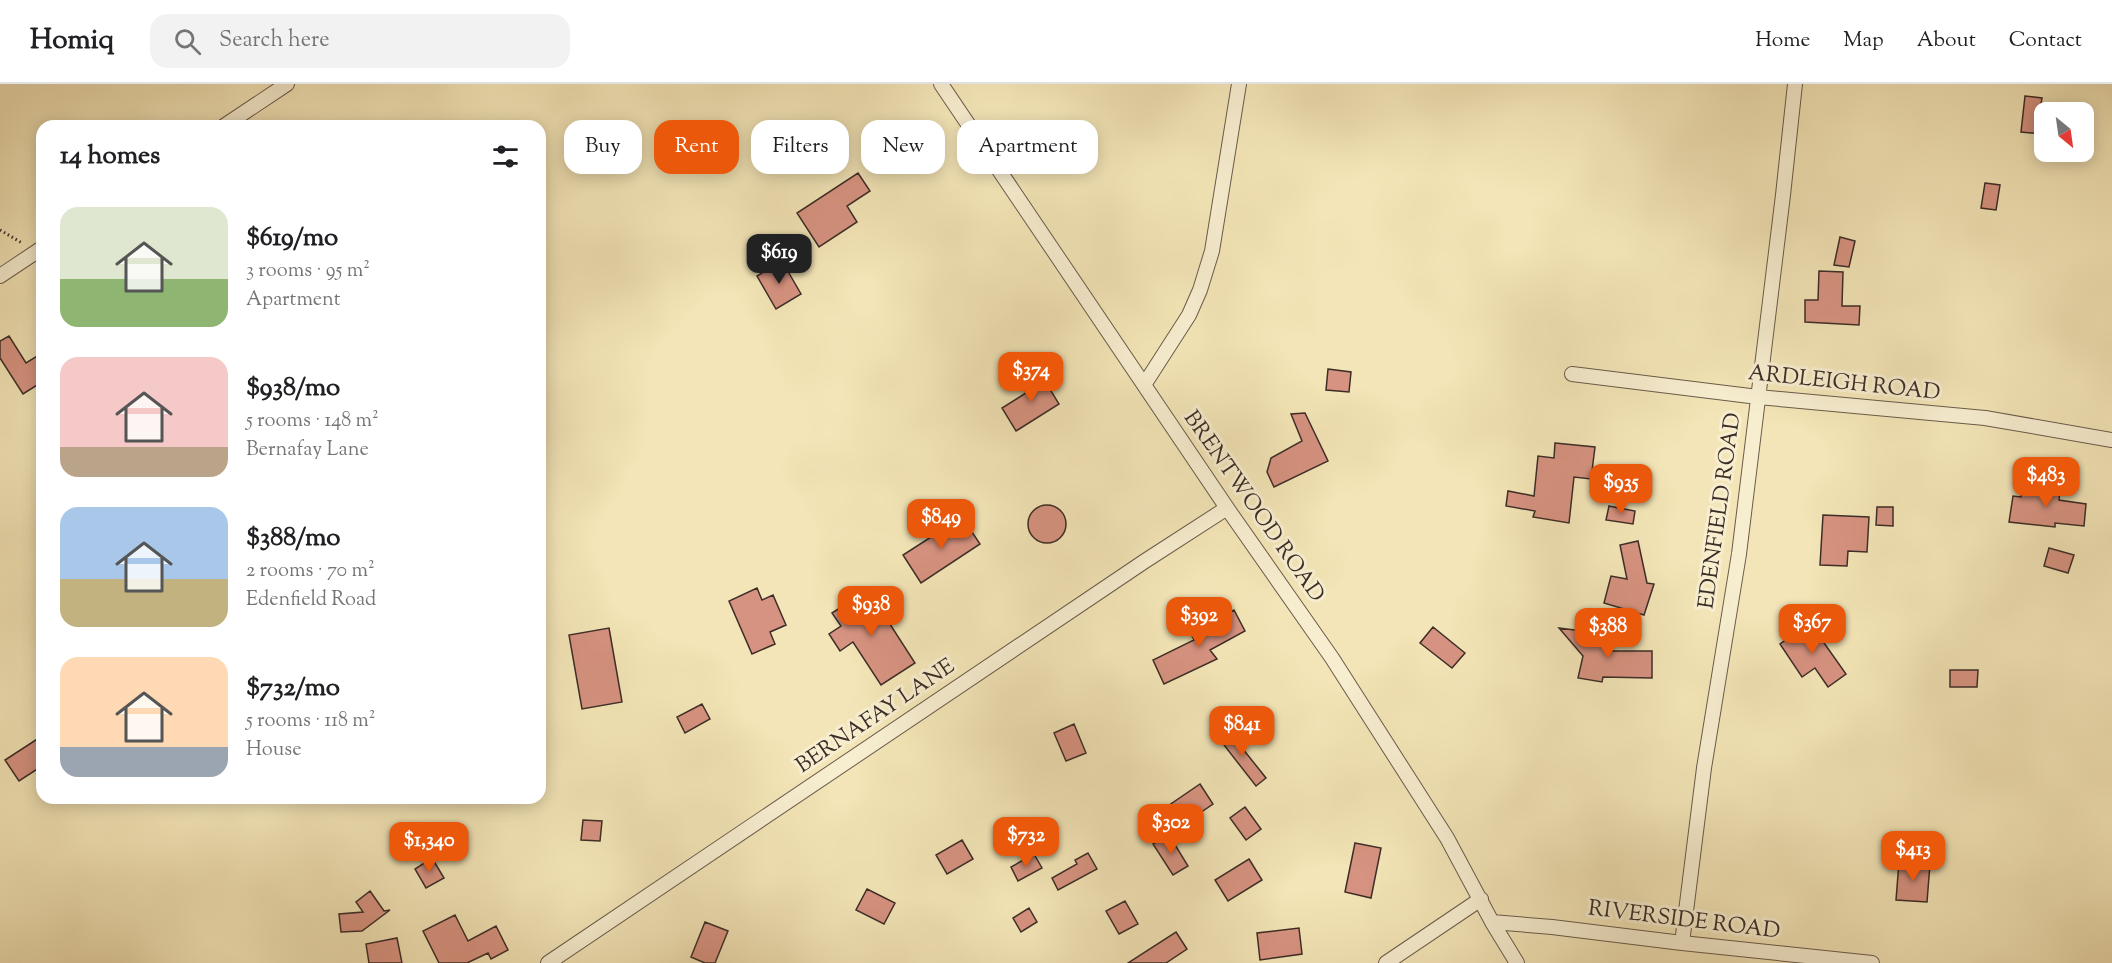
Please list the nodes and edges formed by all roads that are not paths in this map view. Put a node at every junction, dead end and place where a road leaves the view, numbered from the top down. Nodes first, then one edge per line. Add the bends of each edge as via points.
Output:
1 (287, 84) edge
2 (940, 84) edge
3 (1239, 84) edge
4 (1795, 84) edge
5 (233, 120) edge
6 (36, 251) edge
7 (0, 276) edge
8 (1572, 374) dead end
9 (1144, 385) junction
10 (1758, 398) junction
11 (2112, 440) edge
12 (1227, 508) junction
13 (1481, 899) junction
14 (1492, 922) junction
15 (1682, 943) junction
16 (548, 963) edge
17 (1386, 963) edge
18 (1517, 963) edge
19 (1872, 963) edge

1 - 5 street
2 - 9 street, BRENTWOOD ROAD
3 - 9 street via 1212,251 1200,290 1189,315
4 - 10 street, EDENFIELD ROAD
6 - 7 street
8 - 10 street, ARDLEIGH ROAD
9 - 12 street, BRENTWOOD ROAD
10 - 11 street, ARDLEIGH ROAD via 1985,418
10 - 15 street, EDENFIELD ROAD
12 - 13 street, BRENTWOOD ROAD via 1332,658 1447,838
12 - 16 street, BERNAFAY LANE
13 - 14 street, BRENTWOOD ROAD
13 - 17 street
14 - 15 street, RIVERSIDE ROAD
14 - 18 street, BRENTWOOD ROAD
15 - 19 street, RIVERSIDE ROAD

